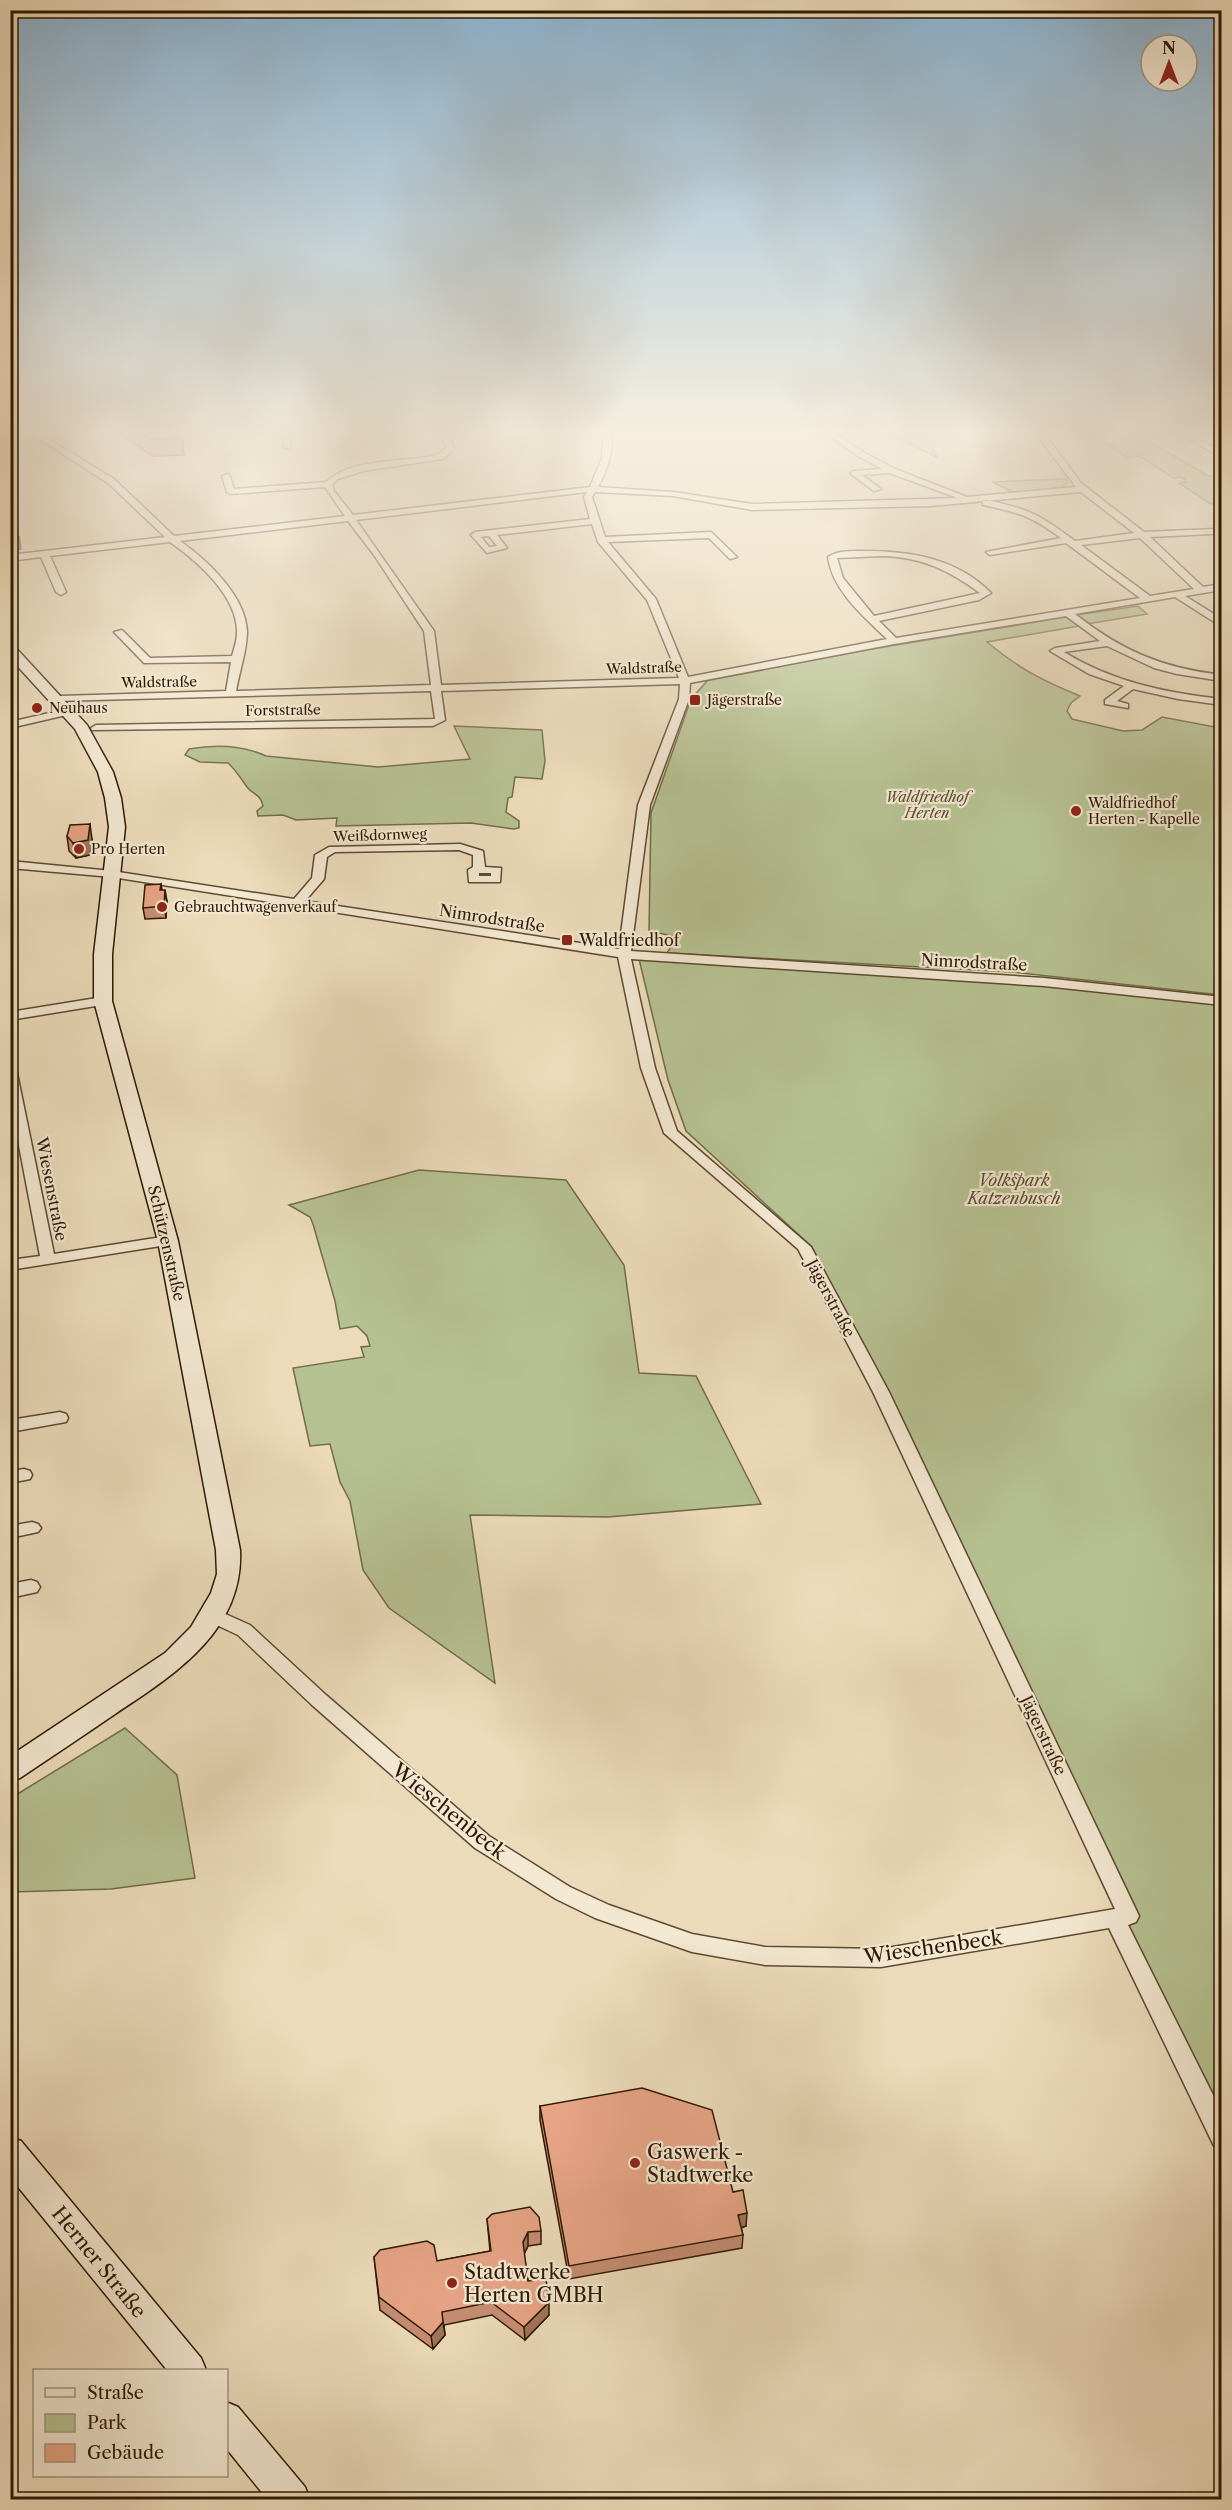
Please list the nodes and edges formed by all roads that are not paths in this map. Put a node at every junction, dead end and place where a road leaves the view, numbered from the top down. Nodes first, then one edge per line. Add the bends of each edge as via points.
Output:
1 (79, 549) edge
2 (186, 549) edge
3 (374, 549) edge
4 (609, 549) edge
5 (725, 549) edge
6 (1013, 549) edge
7 (1079, 549) edge
8 (1157, 549) edge
9 (990, 552) dead end
10 (44, 553) junction
11 (733, 557) dead end
12 (10, 558) edge
13 (1221, 587) edge
14 (1200, 590) junction
15 (61, 592) dead end
16 (1178, 594) junction
17 (1148, 599) junction
18 (1067, 612) junction
19 (873, 619) junction
20 (1221, 624) edge
21 (119, 632) dead end
22 (894, 641) junction
23 (1106, 643) junction
24 (13, 656) edge
25 (238, 659) junction
26 (1221, 678) edge
27 (685, 681) junction
28 (1181, 684) junction
29 (1132, 685) junction
30 (436, 690) junction
31 (230, 694) junction
32 (1221, 702) edge
33 (65, 705) junction
34 (1124, 706) dead end
35 (10, 725) edge
36 (96, 728) dead end
37 (10, 864) edge
38 (479, 870) dead end
39 (112, 874) junction
40 (297, 903) junction
41 (624, 955) junction
42 (103, 1001) junction
43 (1221, 1001) edge
44 (10, 1016) edge
45 (10, 1073) edge
46 (16, 1126) edge
47 (168, 1241) junction
48 (48, 1259) junction
49 (10, 1265) edge
50 (60, 1418) dead end
51 (10, 1426) edge
52 (32, 1528) dead end
53 (10, 1532) edge
54 (31, 1587) dead end
55 (10, 1591) edge
56 (212, 1615) junction
57 (10, 1770) edge
58 (1114, 1918) junction
59 (1221, 2138) edge
60 (10, 2152) edge
61 (188, 2369) edge
62 (228, 2421) edge
63 (292, 2499) edge

1 - 10 street
2 - 25 street via 235,605 242,632
3 - 30 street via 429,631
4 - 27 street via 651,599
5 - 11 street
6 - 9 street
7 - 17 street
8 - 14 street
10 - 12 street
10 - 15 street
13 - 14 street, Waldstraße
14 - 16 street, Waldstraße
16 - 17 street, Waldstraße
16 - 20 street
17 - 18 street, Waldstraße
18 - 22 street, Waldstraße
18 - 23 street
19 - 19 street via 837,574 832,557 885,552 917,555 948,567 986,593
19 - 22 street
21 - 25 street via 147,661
22 - 27 street, Waldstraße
23 - 28 street via 1149,663
23 - 29 street via 1054,651 1090,670
24 - 33 main road, Schützenstraße
25 - 31 street
26 - 28 street
27 - 30 street, Waldstraße
27 - 41 street, Jägerstraße via 684,699 644,805
28 - 29 street
28 - 32 street
29 - 34 street via 1109,702
30 - 31 street, Waldstraße
30 - 36 street, Forststraße via 440,720 433,723
31 - 33 street, Waldstraße
33 - 35 street, Waldstraße
33 - 39 main road, Schützenstraße via 85,729 116,810
37 - 39 street, Nimrodstraße
38 - 40 street, Weißdornweg via 479,853 460,847 333,849 321,855 318,879
39 - 40 street, Nimrodstraße
39 - 42 main road, Schützenstraße
40 - 41 street, Nimrodstraße
41 - 43 street, Nimrodstraße via 1055,983
41 - 58 street, Jägerstraße via 648,1068 671,1133 804,1247 886,1402 1129,1916
42 - 44 street
42 - 47 main road, Schützenstraße
45 - 46 street, Wiesenstraße
46 - 48 street, Wiesenstraße
47 - 48 street, Wiesenstraße
47 - 56 main road, Schützenstraße via 228,1550 229,1574
48 - 49 street, Wiesenstraße
50 - 51 street
52 - 53 street
54 - 55 street
56 - 57 main road, Schützenstraße via 201,1634 174,1660
56 - 58 street, Wieschenbeck via 244,1630 482,1842 563,1893 602,1912 670,1935 765,1956 881,1958
58 - 59 street
60 - 61 main road, Herner Straße
62 - 63 main road

